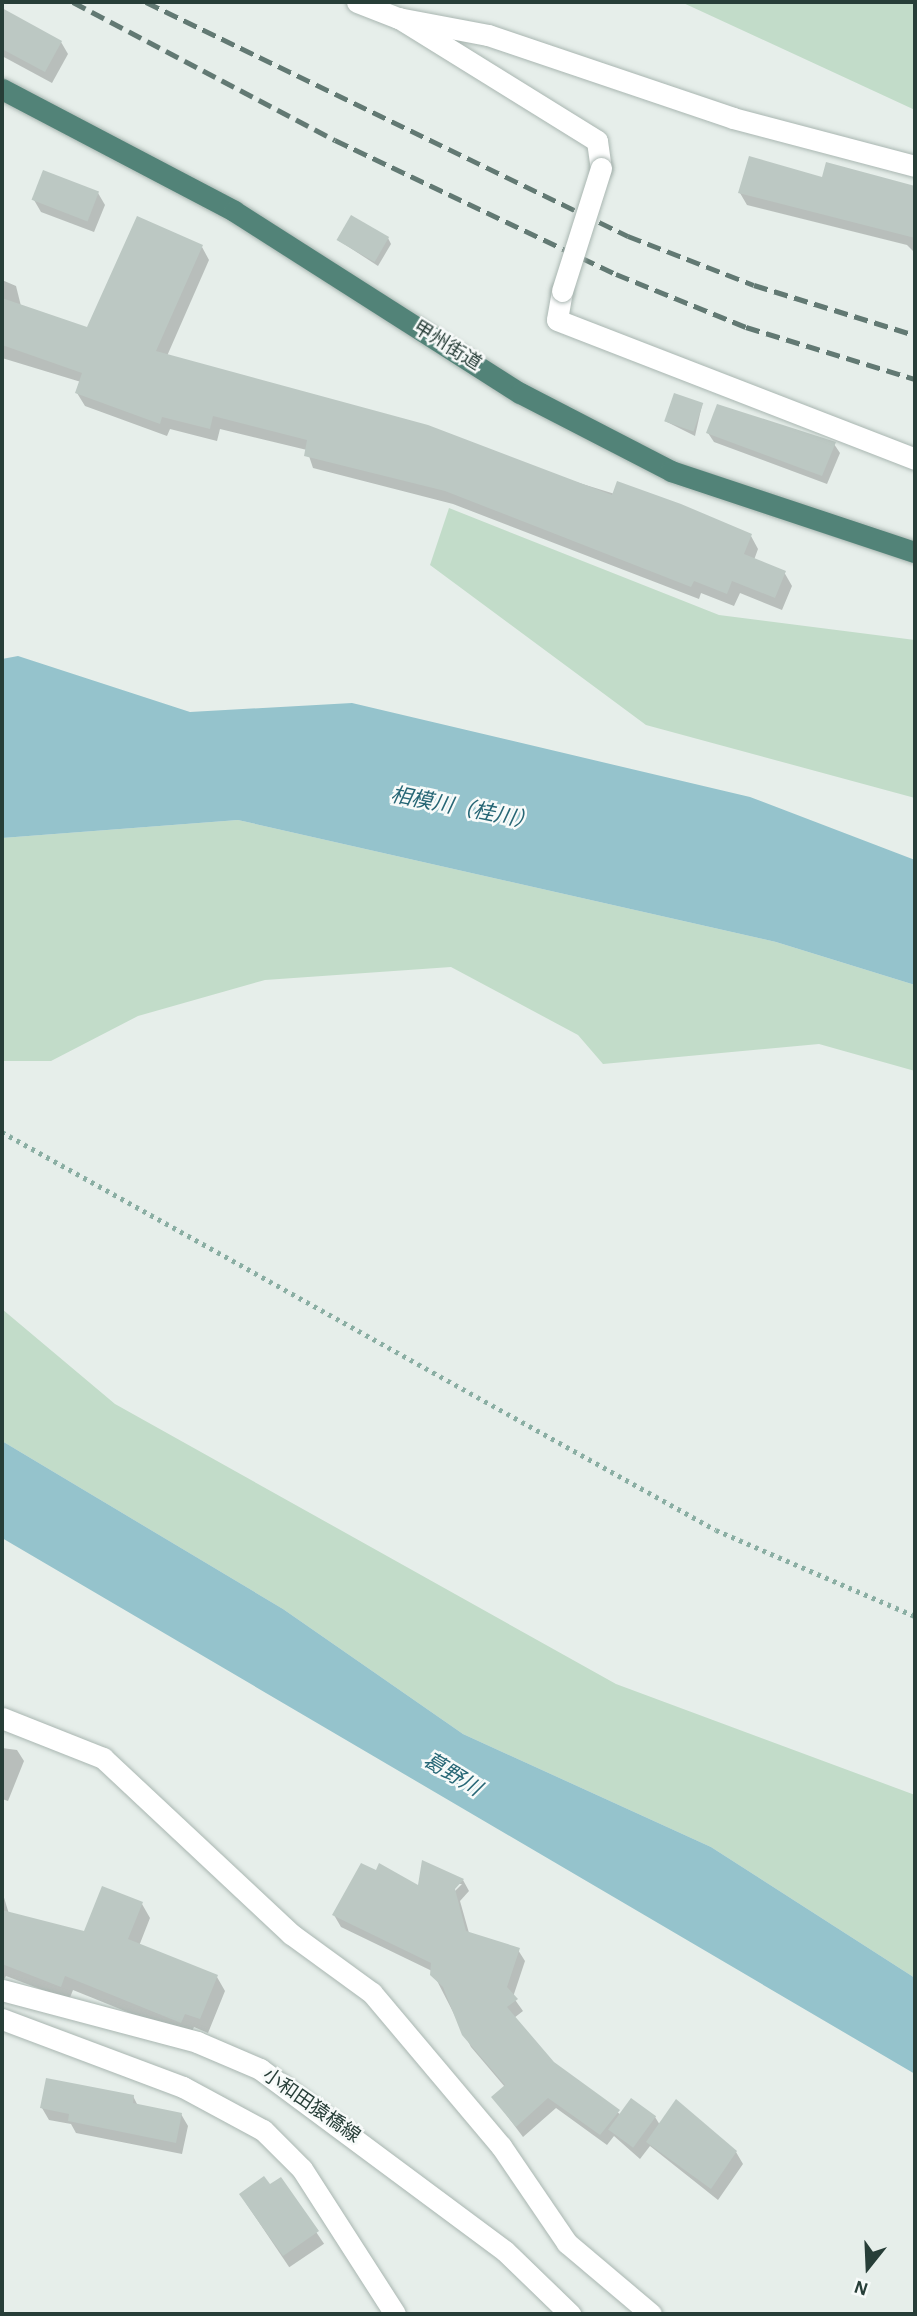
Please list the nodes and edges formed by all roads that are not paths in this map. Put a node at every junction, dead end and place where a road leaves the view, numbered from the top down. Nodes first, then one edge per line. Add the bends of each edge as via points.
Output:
1 (357, 2) edge
2 (398, 18) junction
3 (2, 89) edge
4 (915, 166) edge
5 (915, 459) edge
6 (915, 552) edge
7 (2, 1718) edge
8 (2, 1990) edge
9 (2, 2019) edge
10 (395, 2314) edge
11 (570, 2314) edge
12 (652, 2314) edge

1 - 2 street
2 - 4 street via 488,35 733,118
2 - 5 street, bridge via 597,141 601,168 557,320
3 - 6 highway, 甲州街道 via 234,211 520,393 671,471
7 - 12 street via 103,1758 291,1934 372,1993 501,2146 567,2243
8 - 11 street, 小和田猿橋線 via 197,2042 260,2069 505,2251
9 - 10 street via 183,2087 263,2130 302,2169

